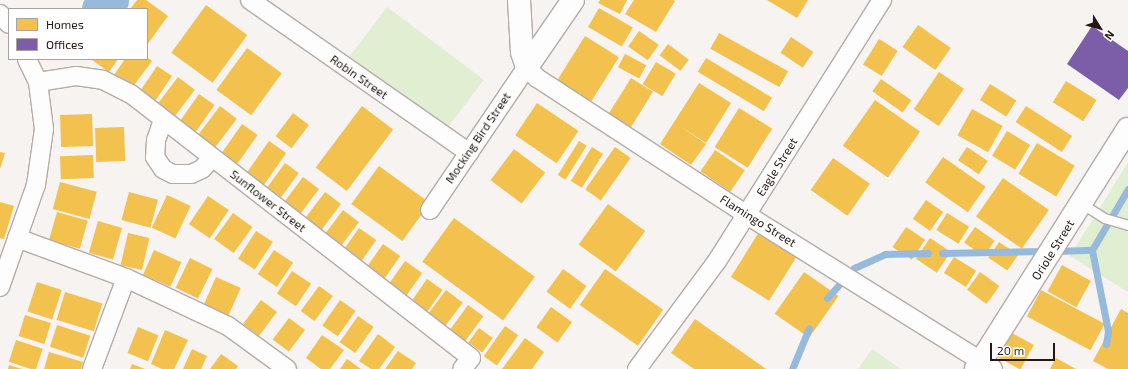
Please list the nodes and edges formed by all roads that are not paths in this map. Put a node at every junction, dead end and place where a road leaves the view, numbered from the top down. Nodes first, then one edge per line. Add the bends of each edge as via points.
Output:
1 (250, 0) edge
2 (519, 0) edge
3 (573, 0) edge
4 (882, 0) edge
5 (0, 14) edge
6 (8, 23) edge
7 (27, 60) edge
8 (527, 67) junction
9 (38, 82) junction
10 (163, 120) junction
11 (1128, 129) edge
12 (469, 153) junction
13 (212, 158) junction
14 (1082, 204) junction
15 (430, 210) dead end
16 (747, 215) junction
17 (1128, 225) edge
18 (17, 238) junction
19 (126, 278) junction
20 (0, 287) edge
21 (984, 366) edge
22 (92, 369) edge
23 (287, 369) edge
24 (462, 369) edge
25 (637, 369) edge

1 - 12 street, Robin Street
2 - 8 street via 522,52
3 - 8 street
4 - 16 street, Eagle Street
5 - 6 street
7 - 9 street
8 - 12 street, Mocking Bird Street
8 - 16 street, Flamingo Street via 537,78
9 - 10 street, Sunflower Street via 76,76 103,80 130,94
9 - 18 street via 44,129 36,186
10 - 13 street, Sunflower Street
10 - 13 street via 156,140 155,157 163,169 173,174 191,174 202,169
11 - 14 street, Oriole Street
12 - 15 street, Mocking Bird Street
13 - 24 street, Sunflower Street via 471,358
14 - 17 lane via 1104,218
14 - 21 street, Oriole Street
16 - 21 street, Flamingo Street
16 - 25 street, Eagle Street via 712,268
18 - 19 street
18 - 20 street
19 - 22 street
19 - 23 street via 228,326

